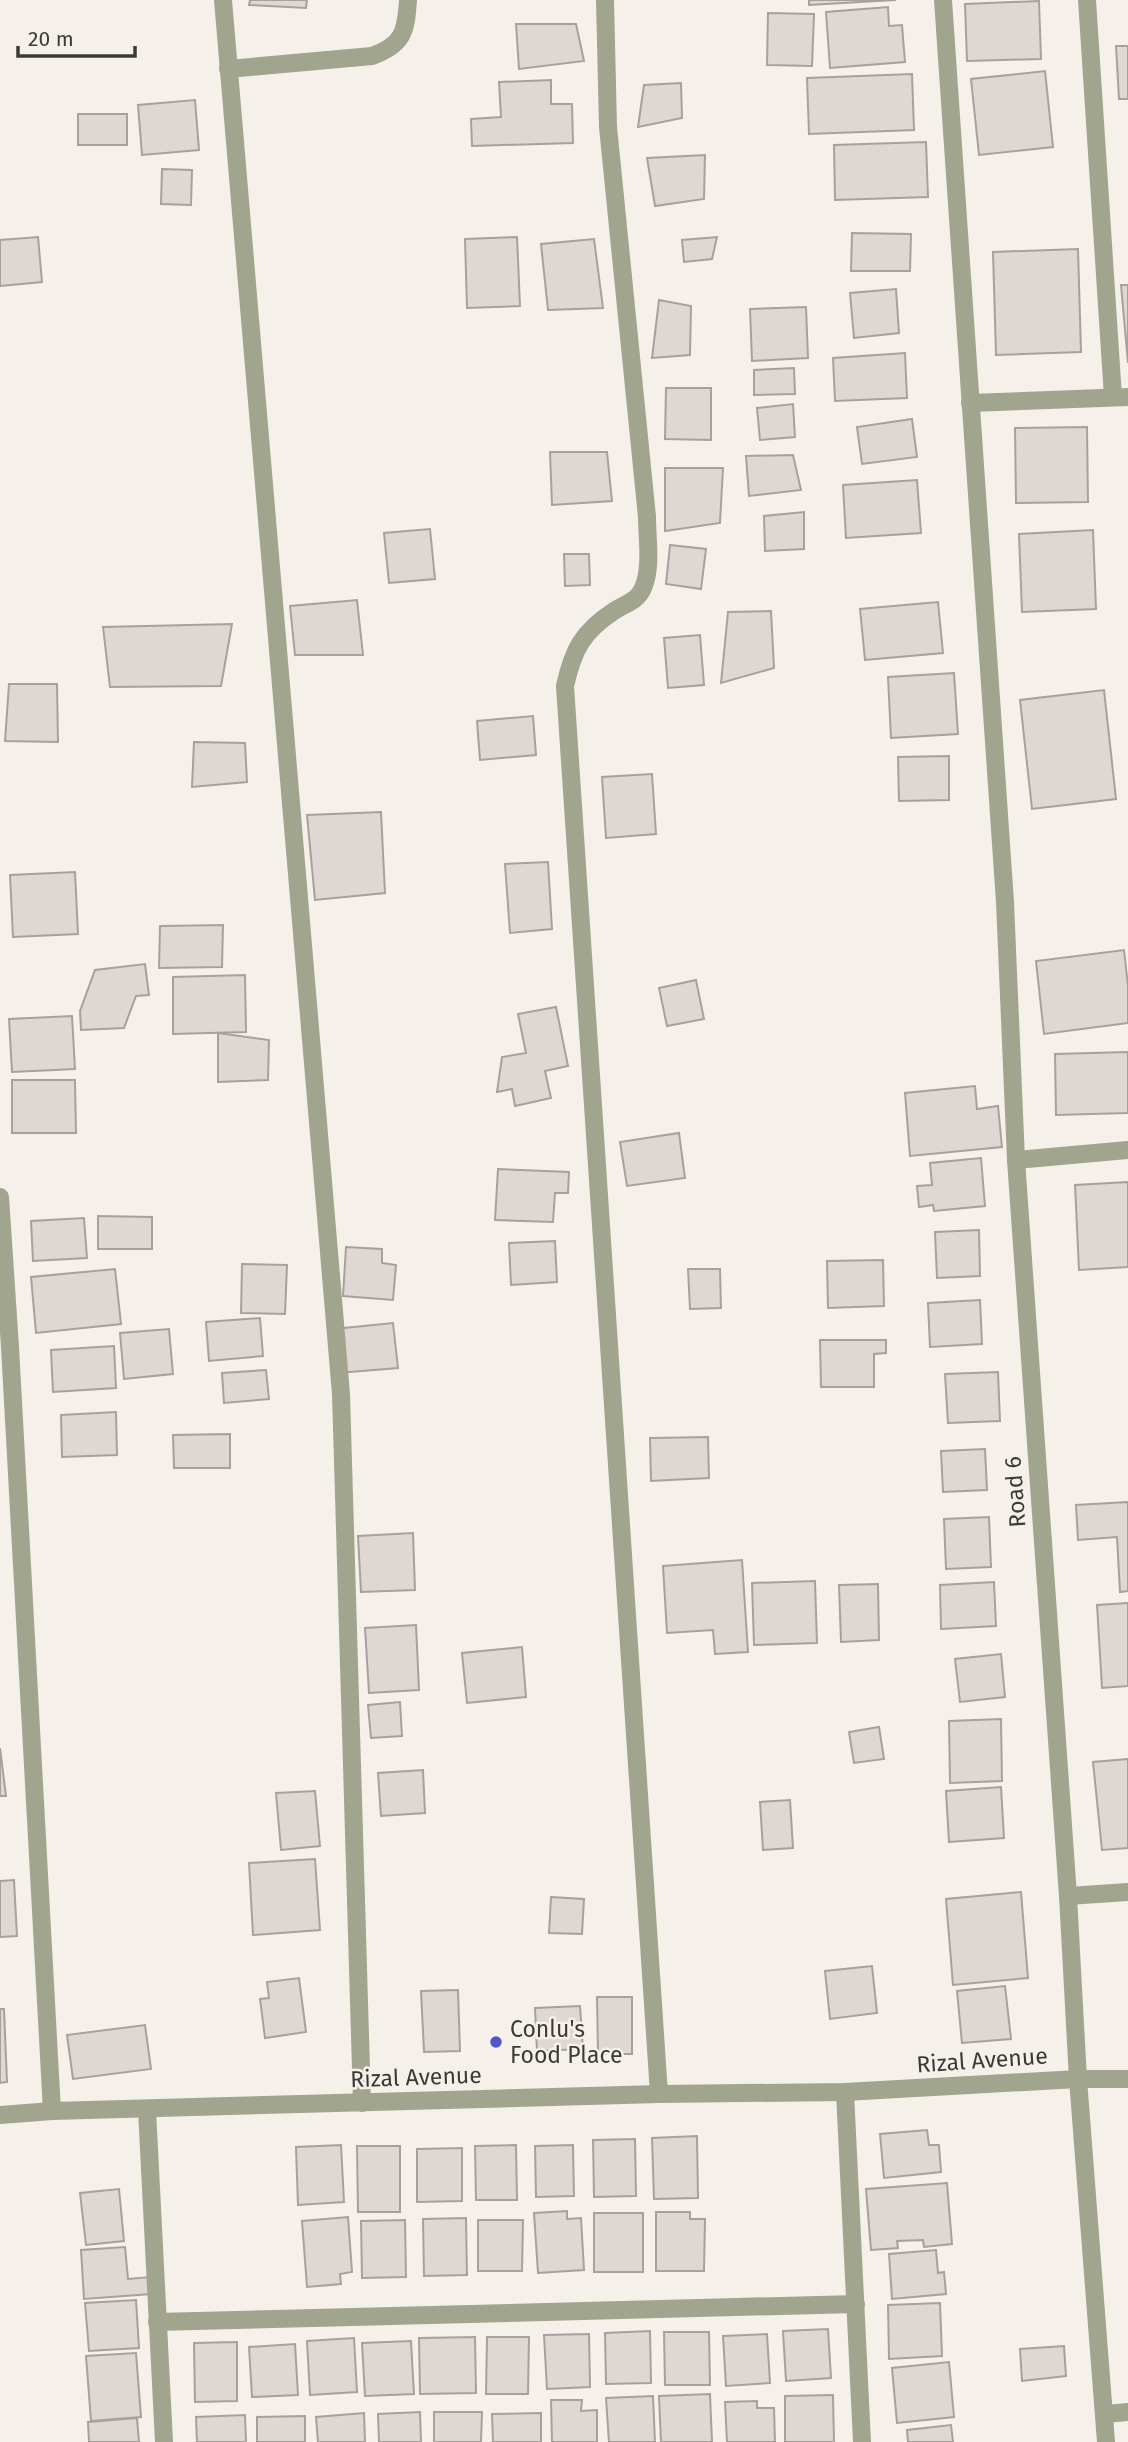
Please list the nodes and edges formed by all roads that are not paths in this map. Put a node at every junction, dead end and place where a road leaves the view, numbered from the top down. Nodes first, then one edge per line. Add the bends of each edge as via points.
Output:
1 (223, 0) edge
2 (408, 0) edge
3 (605, 0) edge
4 (943, 0) edge
5 (1087, 0) edge
6 (229, 69) junction
7 (1121, 397) edge
8 (970, 403) junction
9 (1128, 1150) edge
10 (1016, 1160) junction
11 (0, 1197) edge
12 (5, 1348) edge
13 (1128, 1892) edge
14 (1068, 1896) junction
15 (1078, 2078) junction
16 (1128, 2079) edge
17 (845, 2092) junction
18 (659, 2094) junction
19 (362, 2104) junction
20 (148, 2110) junction
21 (52, 2112) junction
22 (0, 2115) edge
23 (856, 2304) junction
24 (157, 2322) junction
25 (1128, 2412) edge
26 (1104, 2414) junction
27 (164, 2442) edge
28 (862, 2442) edge
29 (1106, 2442) edge

1 - 6 street
2 - 6 street via 404,31 392,49 372,56
3 - 18 street via 608,127 647,517 648,572 633,603 615,611 579,642 565,686
4 - 8 street, Road 6
5 - 7 street
6 - 19 street via 341,1394
7 - 8 street
8 - 10 street, Road 6 via 1005,902
9 - 10 street
10 - 14 street, Road 6
11 - 12 street
12 - 21 street
13 - 14 street
14 - 15 street, Road 6
15 - 16 street, Rizal Avenue
15 - 17 street, Rizal Avenue
15 - 26 street, Road 6
17 - 18 street, Rizal Avenue
17 - 23 street
18 - 19 street, Rizal Avenue
19 - 20 street, Rizal Avenue
20 - 21 street, Rizal Avenue
20 - 24 street
21 - 22 street, Rizal Avenue
23 - 24 street
23 - 28 street
24 - 27 street
25 - 26 street
26 - 29 street, Road 6

